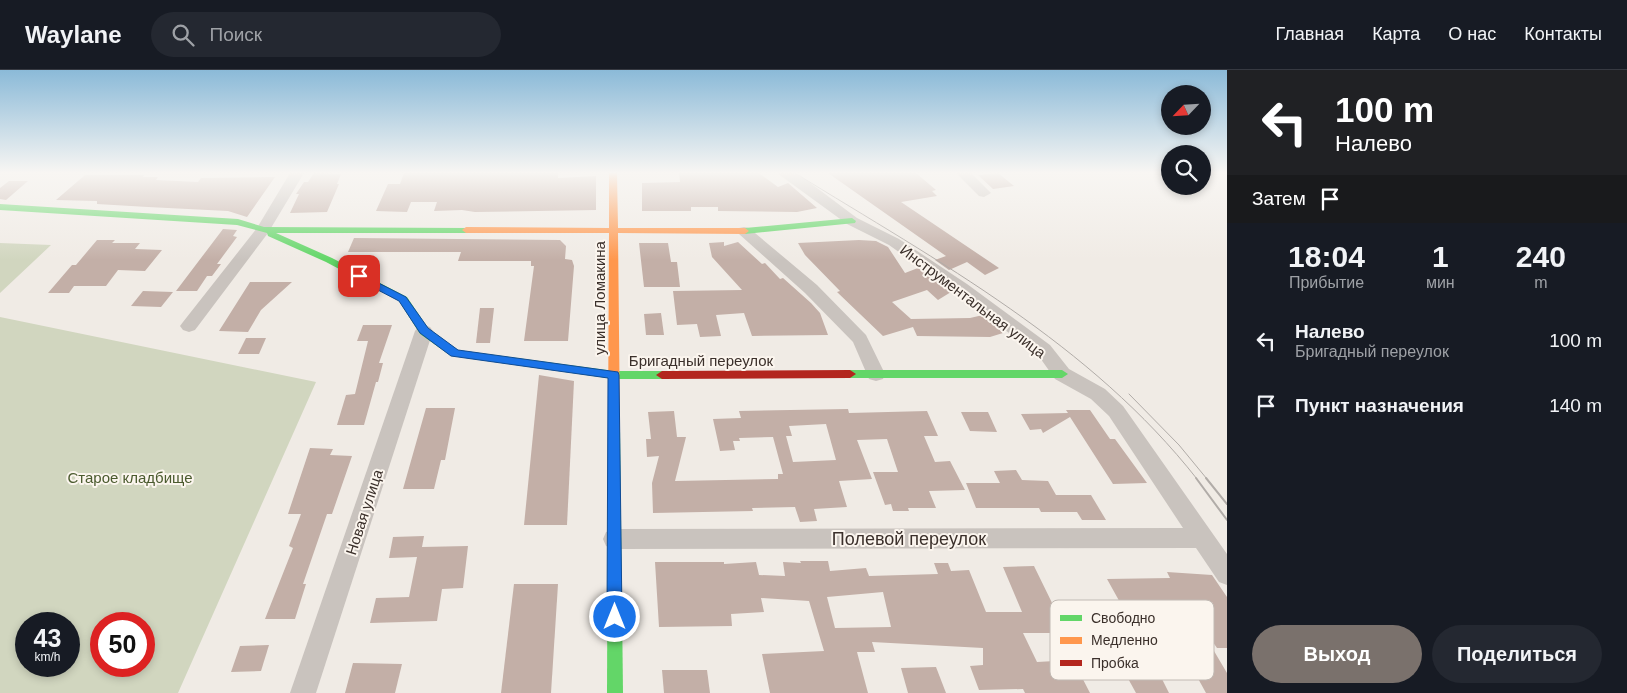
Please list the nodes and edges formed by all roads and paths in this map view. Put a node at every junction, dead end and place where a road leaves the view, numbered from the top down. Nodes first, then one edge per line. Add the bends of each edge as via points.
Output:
1 (280, 202) edge
2 (613, 202) edge
3 (827, 202) edge
4 (0, 207) edge
5 (852, 221) junction
6 (263, 230) junction
7 (613, 231) junction
8 (744, 231) junction
9 (189, 326) dead end
10 (424, 330) junction
11 (876, 374) junction
12 (1062, 374) junction
13 (614, 375) junction
14 (1203, 538) junction
15 (614, 539) junction
16 (1227, 574) edge
17 (303, 693) edge
18 (615, 693) edge

1 - 6 street
2 - 7 street, улица Ломакина
3 - 5 street, Инструментальная улица
4 - 6 street via 238,222
5 - 8 street
5 - 12 street, Инструментальная улица via 894,242 961,288 1044,350
6 - 7 street
6 - 9 street
6 - 10 street, Бригадный переулок via 403,299
7 - 8 street
7 - 13 street, улица Ломакина
8 - 11 street via 811,289 860,340
10 - 13 street, Бригадный переулок via 455,353
10 - 17 street, Новая улица
11 - 12 street, Бригадный переулок
11 - 13 street, Бригадный переулок
12 - 14 street, Инструментальная улица via 1098,394 1116,411
13 - 15 street, улица Ломакина
14 - 15 street, Полевой переулок
14 - 16 street, Инструментальная улица
15 - 18 street, улица Ломакина

